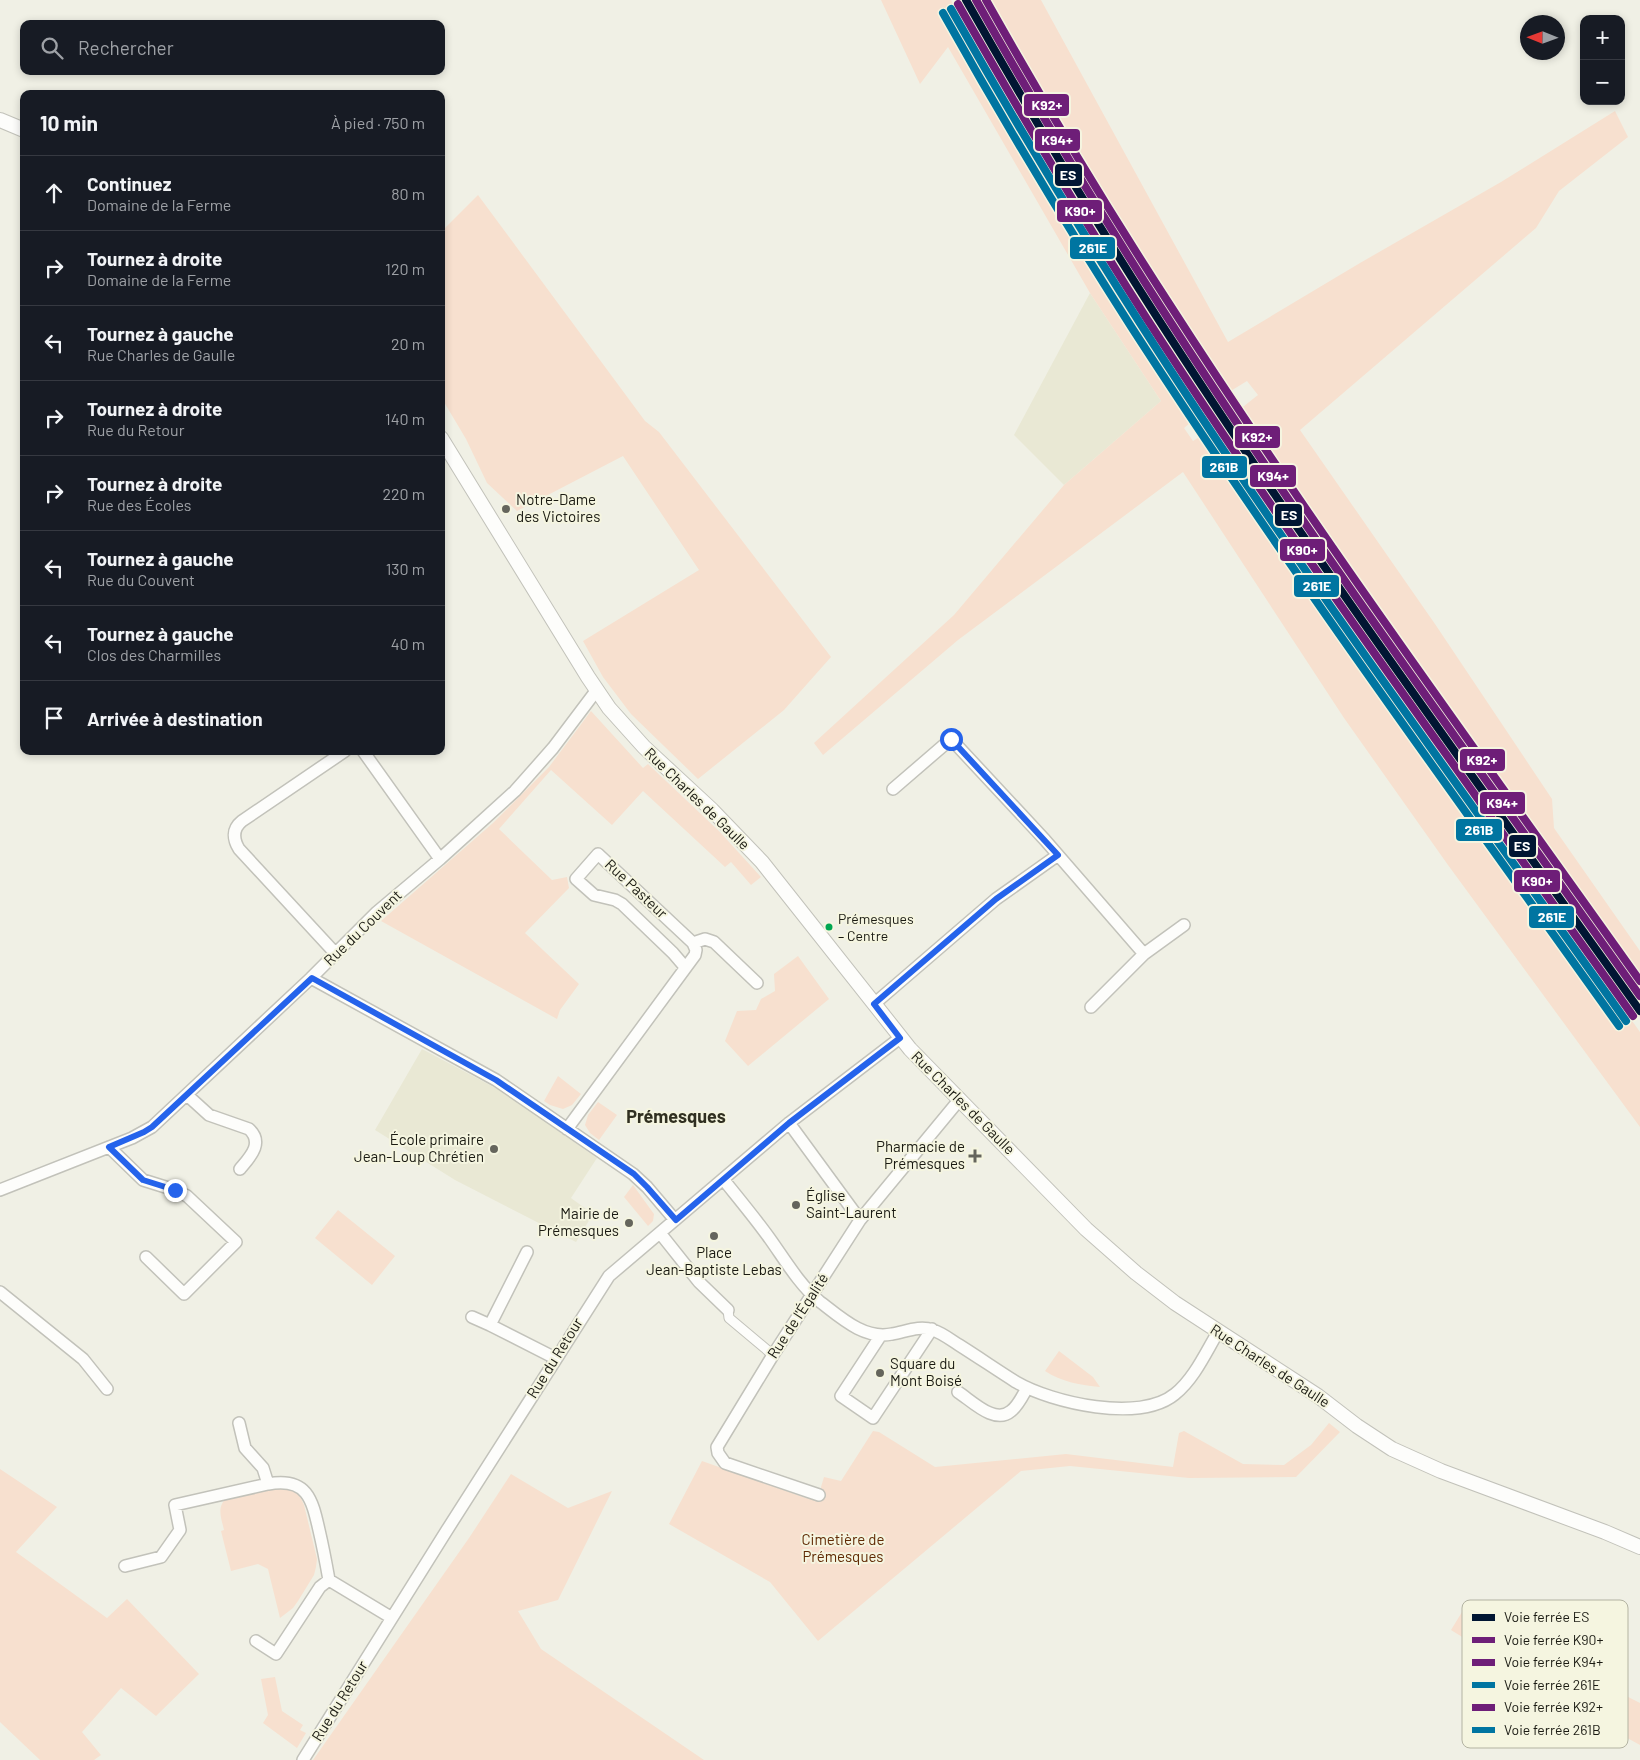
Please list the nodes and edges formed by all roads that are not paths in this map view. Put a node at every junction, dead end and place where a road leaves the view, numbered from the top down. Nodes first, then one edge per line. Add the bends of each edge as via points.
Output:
1 (1, 122) edge
2 (20, 129) edge
3 (445, 445) edge
4 (596, 691) junction
5 (339, 755) edge
6 (367, 755) edge
7 (893, 789) dead end
8 (1058, 855) junction
9 (440, 859) junction
10 (1184, 925) dead end
11 (693, 943) junction
12 (336, 954) junction
13 (1144, 954) junction
14 (685, 967) junction
15 (312, 978) junction
16 (757, 983) dead end
17 (874, 1004) junction
18 (1091, 1007) dead end
19 (900, 1038) junction
20 (187, 1095) junction
21 (960, 1100) junction
22 (789, 1123) junction
23 (567, 1128) junction
24 (109, 1147) junction
25 (240, 1169) dead end
26 (723, 1179) junction
27 (0, 1190) edge
28 (676, 1220) junction
29 (860, 1220) junction
30 (660, 1232) junction
31 (527, 1252) dead end
32 (146, 1257) dead end
33 (0, 1292) edge
34 (812, 1294) junction
35 (728, 1310) joint
36 (472, 1317) dead end
37 (490, 1325) junction
38 (932, 1330) junction
39 (1218, 1332) junction
40 (881, 1335) junction
41 (773, 1355) junction
42 (555, 1358) junction
43 (1027, 1388) junction
44 (107, 1389) dead end
45 (958, 1392) dead end
46 (239, 1423) dead end
47 (268, 1484) junction
48 (819, 1495) dead end
49 (1640, 1548) edge
50 (126, 1566) dead end
51 (329, 1580) junction
52 (392, 1618) junction
53 (256, 1641) dead end
54 (303, 1760) edge

1 - 2 street
3 - 4 street, Rue Charles de Gaulle
4 - 9 street, Rue du Couvent via 529,776
4 - 17 street, Rue Charles de Gaulle via 644,747 762,862
5 - 12 street via 242,821 234,834 239,849
6 - 9 street
7 - 8 street via 951,739
8 - 13 street
8 - 17 street via 996,899
9 - 12 street, Rue du Couvent via 377,912
10 - 13 street
11 - 14 street via 696,953
11 - 14 street, Rue Pasteur via 598,854 576,878 594,895 622,904
11 - 16 street via 705,939 714,942
12 - 15 street, Rue du Couvent
13 - 18 street
14 - 23 street
15 - 20 street, Rue du Couvent
15 - 23 street via 496,1080
17 - 19 street, Rue Charles de Gaulle
19 - 21 street, Rue Charles de Gaulle
19 - 22 street, Rue du Retour
20 - 24 street, Rue du Couvent via 152,1127
20 - 25 street via 209,1115 253,1133 254,1150
21 - 29 street, Rue de l'Égalité
21 - 39 street, Rue Charles de Gaulle via 1118,1258
22 - 26 street, Rue du Retour
22 - 29 street
23 - 28 street via 641,1180
24 - 27 street, Rue du Couvent
24 - 32 street via 143,1180 187,1196 236,1242 184,1294
26 - 28 street, Rue du Retour
26 - 34 street
28 - 30 street, Rue du Retour
29 - 34 street, Rue de l'Égalité
30 - 35 street via 699,1282
30 - 42 street, Rue du Retour via 609,1276
31 - 37 street
33 - 44 street via 83,1359
34 - 40 street via 861,1331
34 - 41 street, Rue de l'Égalité
35 - 41 street via 729,1318
36 - 37 street
37 - 42 street
38 - 40 street via 913,1329
38 - 40 street via 873,1418 841,1396
38 - 43 street
39 - 43 street via 1181,1388 1150,1407 1078,1404
39 - 49 street, Rue Charles de Gaulle via 1404,1455
41 - 48 street, Rue de l'Égalité via 720,1442 718,1454 725,1464
42 - 52 street, Rue du Retour
43 - 45 street via 1010,1412 998,1416
46 - 47 street via 245,1448 263,1468
47 - 50 street via 175,1505 180,1530 161,1557
47 - 51 street via 294,1485 313,1504
51 - 52 street
51 - 53 street via 320,1587 276,1654
52 - 54 street, Rue du Retour

